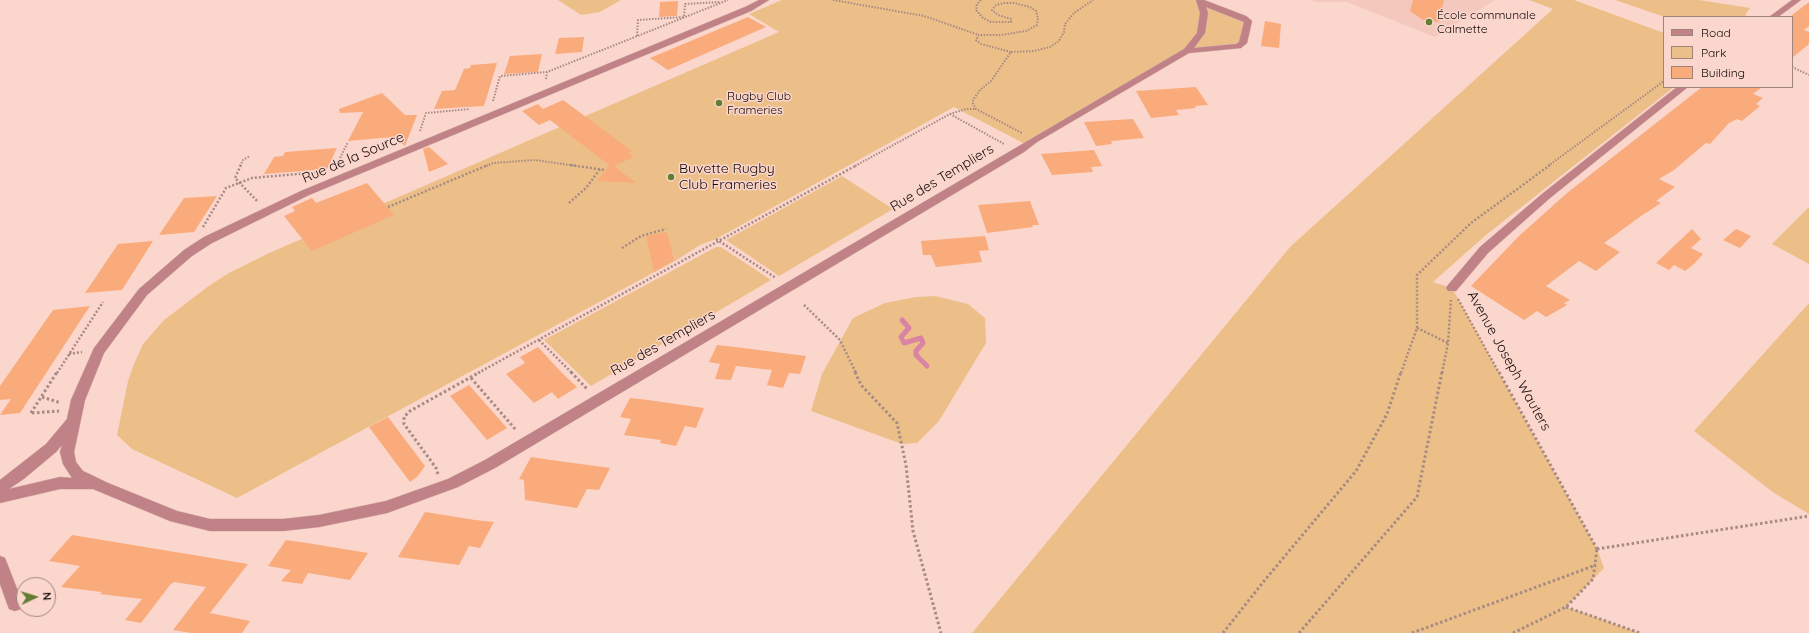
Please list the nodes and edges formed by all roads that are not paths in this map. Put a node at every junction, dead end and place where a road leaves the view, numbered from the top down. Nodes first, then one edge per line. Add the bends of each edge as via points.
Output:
1 (764, 0) edge
2 (1796, 0) edge
3 (1201, 1) edge
4 (1774, 16) edge
5 (1187, 51) junction
6 (1683, 88) edge
7 (1452, 288) road end
8 (74, 416) junction
9 (70, 464) joint
10 (103, 487) junction
11 (0, 488) edge
12 (0, 497) edge
13 (0, 563) edge
14 (15, 604) dead end

1 - 8 street, Rue de la Source via 748,9 415,147 333,176 201,244 143,292 113,329 98,351
2 - 4 street
3 - 5 street, Rue des Templiers via 1204,13 1201,33
3 - 5 street via 1248,22 1243,43 1238,46
5 - 10 street, Rue des Templiers via 490,464 443,487 387,507 319,521 242,526 210,525 175,517
6 - 7 street, Avenue Joseph Wauters via 1546,196 1490,245 1464,271
8 - 9 street, Rue de la Source via 67,452
8 - 11 street via 51,448
9 - 10 street, Rue des Templiers via 78,475
10 - 12 street via 84,483 60,483
13 - 14 street

